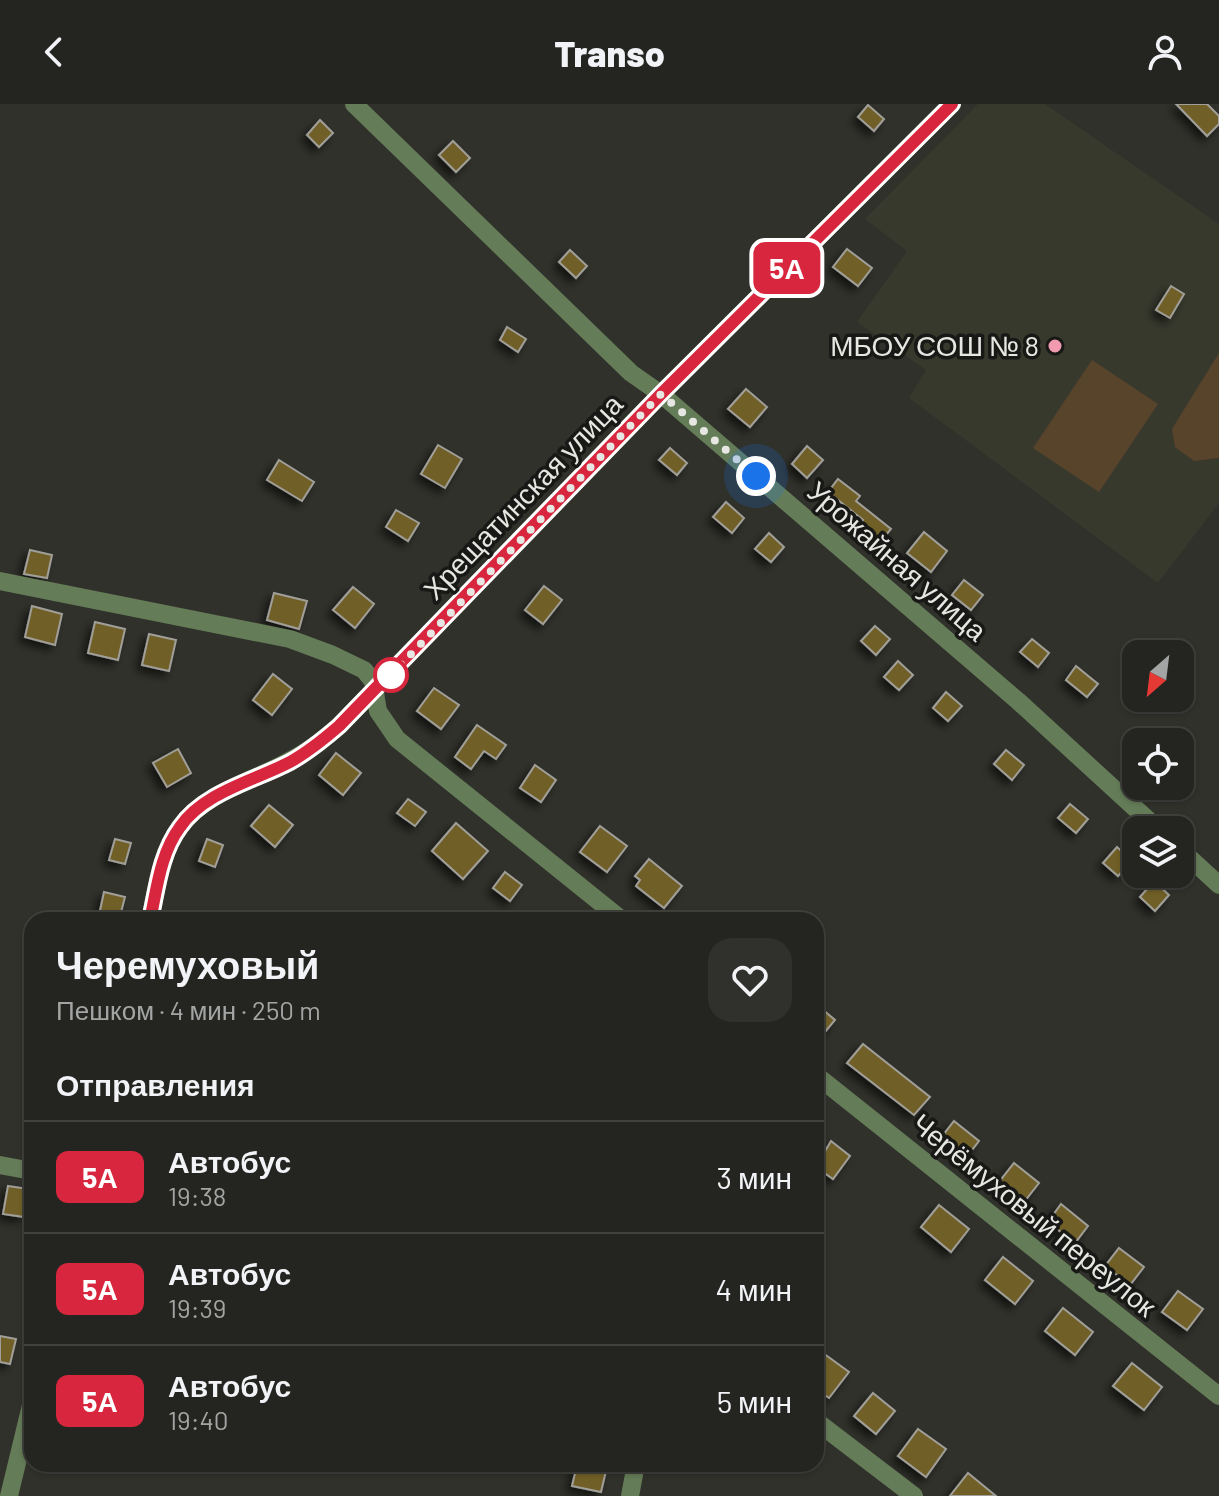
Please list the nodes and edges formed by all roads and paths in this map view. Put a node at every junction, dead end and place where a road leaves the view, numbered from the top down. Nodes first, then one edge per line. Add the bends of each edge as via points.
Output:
1 (354, 104) edge
2 (952, 104) edge
3 (661, 394) junction
4 (0, 581) edge
5 (375, 692) junction
6 (1144, 816) edge
7 (1194, 862) edge
8 (1219, 885) edge
9 (152, 912) edge
10 (612, 912) edge
11 (824, 1087) edge
12 (0, 1165) edge
13 (24, 1170) edge
14 (1219, 1396) edge
15 (824, 1427) edge
16 (24, 1434) edge
17 (634, 1472) edge
18 (9, 1496) edge
19 (630, 1496) edge
20 (914, 1496) edge

1 - 3 street, Урожайная улица via 510,259 631,373
2 - 3 street, Хрещатинская улица
3 - 5 street, Хрещатинская улица
3 - 6 street, Урожайная улица
4 - 5 street via 290,639 364,670
5 - 9 street, Хрещатинская улица via 318,744 222,793 189,816 161,869
5 - 10 street via 384,724 397,739
7 - 8 street
11 - 14 street, Черёмуховый переулок
12 - 13 street
15 - 20 street
16 - 18 street
17 - 19 street

